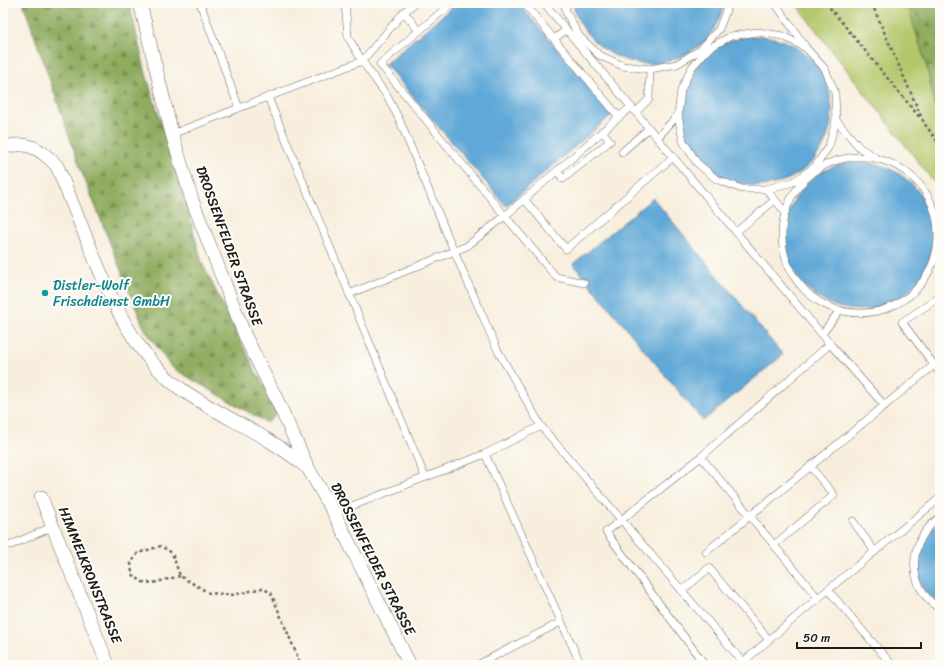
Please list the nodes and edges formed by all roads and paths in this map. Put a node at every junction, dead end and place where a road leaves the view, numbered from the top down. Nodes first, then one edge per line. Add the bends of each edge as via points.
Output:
1 (140, 3) edge
2 (200, 3) edge
3 (345, 3) edge
4 (416, 3) edge
5 (452, 3) edge
6 (524, 3) edge
7 (544, 3) edge
8 (565, 3) edge
9 (729, 3) edge
10 (775, 3) edge
11 (826, 3) edge
12 (873, 3) edge
13 (404, 12) junction
14 (566, 30) junction
15 (419, 31) junction
16 (577, 38) junction
17 (554, 39) junction
18 (709, 48) junction
19 (806, 48) junction
20 (700, 50) junction
21 (362, 61) junction
22 (650, 69) junction
23 (268, 97) junction
24 (239, 108) junction
25 (633, 110) junction
26 (678, 115) junction
27 (619, 117) junction
28 (836, 120) junction
29 (924, 123) junction
30 (649, 128) junction
31 (602, 131) junction
32 (172, 134) junction
33 (657, 138) junction
34 (940, 145) edge
35 (3, 148) edge
36 (622, 152) dead end
37 (673, 157) junction
38 (876, 159) junction
39 (697, 163) junction
40 (825, 164) junction
41 (814, 167) junction
42 (557, 171) junction
43 (686, 172) junction
44 (766, 190) junction
45 (524, 199) junction
46 (775, 200) junction
47 (785, 212) junction
48 (505, 216) junction
49 (736, 232) junction
50 (939, 234) edge
51 (454, 251) junction
52 (792, 275) junction
53 (584, 283) dead end
54 (780, 285) junction
55 (349, 294) junction
56 (940, 297) edge
57 (840, 310) junction
58 (822, 334) junction
59 (830, 344) junction
60 (934, 365) junction
61 (940, 373) edge
62 (885, 406) junction
63 (541, 426) junction
64 (485, 454) junction
65 (701, 457) junction
66 (810, 466) junction
67 (308, 468) junction
68 (425, 478) junction
69 (41, 497) dead end
70 (940, 498) edge
71 (334, 514) junction
72 (749, 515) junction
73 (940, 517) edge
74 (622, 520) junction
75 (853, 521) dead end
76 (54, 526) junction
77 (10, 545) dead end
78 (774, 545) junction
79 (706, 552) dead end
80 (875, 552) junction
81 (180, 576) junction
82 (682, 590) junction
83 (828, 590) junction
84 (818, 598) junction
85 (940, 609) edge
86 (562, 622) junction
87 (769, 640) junction
88 (108, 665) edge
89 (301, 665) edge
90 (410, 665) edge
91 (479, 665) edge
92 (581, 665) edge
93 (705, 665) edge
94 (892, 665) edge

1 - 32 street, DROSSENFELDER STRASSE
2 - 24 lane
3 - 21 lane via 348,37
4 - 13 lane
5 - 15 lane
6 - 17 lane
7 - 14 lane
8 - 16 lane
9 - 20 lane via 719,29
10 - 19 lane
11 - 29 path
12 - 29 path
13 - 15 lane
13 - 21 lane
14 - 16 lane
14 - 17 lane
15 - 48 lane via 380,64
16 - 22 lane via 599,55 624,66
16 - 25 lane
17 - 27 lane
18 - 19 lane via 731,36 758,32 783,36
18 - 20 lane
18 - 26 lane via 692,67 681,90
19 - 28 lane via 825,69 835,93
20 - 22 lane via 677,64
21 - 23 lane
21 - 51 lane via 399,119
22 - 25 lane via 649,99
23 - 24 lane
23 - 55 lane
24 - 32 lane
25 - 27 lane
25 - 30 lane
26 - 33 lane
26 - 39 lane via 683,141
27 - 31 lane
28 - 38 lane via 859,147
28 - 41 lane via 829,146
29 - 34 path
30 - 33 lane
30 - 36 lane
31 - 42 lane
31 - 42 lane via 610,141 563,179
32 - 67 street, DROSSENFELDER STRASSE via 192,200 246,338
33 - 37 lane
35 - 67 street, DROSSENFELDER STRASSE via 18,144 32,146 47,155 57,166 115,306 133,338 154,365 180,388 273,442
37 - 43 lane
37 - 45 lane via 566,249
38 - 40 lane via 850,157
38 - 50 lane via 901,168 920,185 933,208
39 - 43 lane
39 - 44 lane via 716,179 742,189
40 - 41 lane
40 - 47 lane via 804,179 789,200
41 - 44 lane via 793,182
42 - 45 lane
43 - 49 lane
44 - 46 lane
45 - 48 lane
46 - 47 lane
46 - 49 lane
47 - 52 lane via 782,251
48 - 51 lane via 467,246
48 - 53 lane via 556,277
49 - 54 lane
50 - 57 lane via 935,259 923,282 904,300 881,311 855,314
51 - 55 lane
51 - 63 lane via 498,351
52 - 54 lane
52 - 57 lane via 808,295 830,308
54 - 58 lane
55 - 68 lane
56 - 60 lane via 902,322
57 - 58 lane
58 - 59 lane
59 - 62 lane
59 - 65 lane
60 - 61 lane
60 - 62 lane
62 - 66 lane
63 - 64 lane
63 - 74 lane
64 - 68 lane
64 - 86 lane
65 - 72 lane
65 - 74 lane
66 - 72 lane
66 - 78 lane via 834,495
67 - 71 street, DROSSENFELDER STRASSE
68 - 71 lane
69 - 76 street, HIMMELKRONSTRASSE
70 - 80 lane
71 - 90 street, DROSSENFELDER STRASSE
72 - 78 lane
72 - 79 lane
73 - 85 lane via 924,533 918,545 915,571 924,596
74 - 82 lane
74 - 93 lane via 606,532
75 - 80 lane
76 - 77 lane
76 - 88 street, HIMMELKRONSTRASSE
78 - 84 lane
80 - 83 lane
81 - 81 path via 172,553 161,546 138,553 131,563 132,574 142,582 154,583
81 - 89 path via 209,593 234,595 262,588 271,593
82 - 87 lane via 743,662
82 - 87 lane via 709,568
83 - 84 lane
83 - 94 lane
84 - 87 lane
86 - 91 lane
86 - 92 lane

